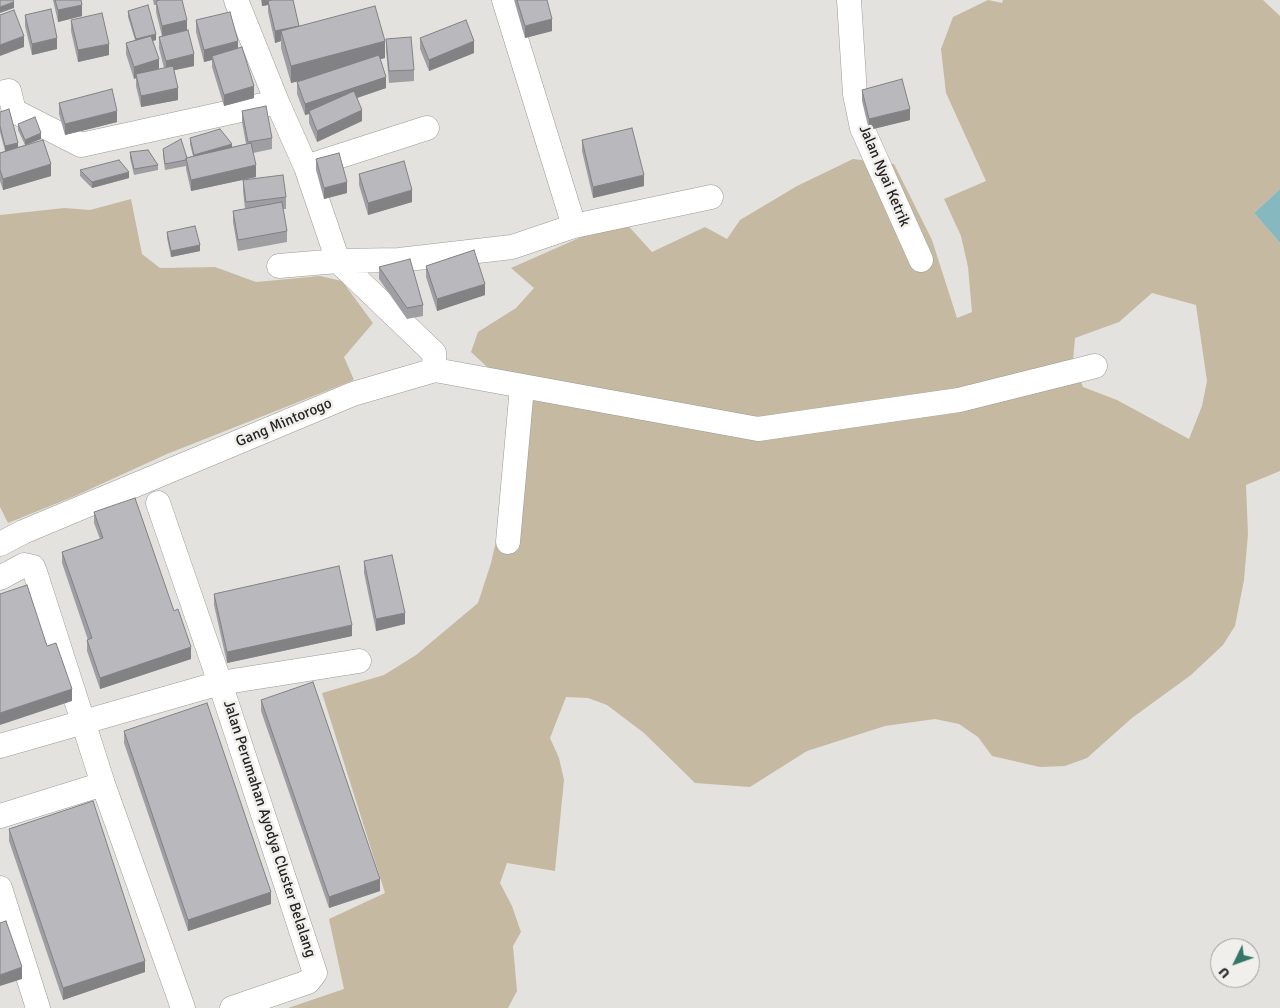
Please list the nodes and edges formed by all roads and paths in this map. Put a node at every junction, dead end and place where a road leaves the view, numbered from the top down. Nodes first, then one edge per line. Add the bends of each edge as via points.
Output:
1 (236, 0) edge
2 (504, 0) edge
3 (849, 0) edge
4 (0, 93) edge
5 (277, 102) junction
6 (426, 128) dead end
7 (306, 166) junction
8 (710, 197) dead end
9 (574, 226) junction
10 (921, 260) dead end
11 (338, 261) junction
12 (279, 266) dead end
13 (1095, 366) dead end
14 (435, 370) junction
15 (522, 388) junction
16 (158, 503) dead end
17 (508, 542) dead end
18 (0, 544) edge
19 (0, 578) edge
20 (359, 661) dead end
21 (220, 683) junction
22 (84, 722) junction
23 (0, 746) edge
24 (103, 784) junction
25 (0, 816) edge
26 (1, 898) edge
27 (38, 1008) edge
28 (183, 1008) edge
29 (232, 1008) edge

1 - 5 street
2 - 9 street
3 - 10 street, Jalan Nyai Ketrik via 855,94 862,128
4 - 5 street via 9,91 14,111 81,145
5 - 7 street
6 - 7 street
7 - 11 street
8 - 9 street
9 - 11 street via 512,247 399,260
11 - 12 street
11 - 14 street via 434,353
13 - 15 street via 960,400 758,429
14 - 15 street
14 - 18 street, Gang Mintorogo via 353,394
15 - 17 street
16 - 21 street, Jalan Perumahan Ayodya Cluster Belalang
19 - 22 street via 20,566 33,567
20 - 21 street, Jalan Perumahan Ayodya Cluster Belalang
21 - 22 street, Jalan Perumahan Ayodya Cluster Belalang
21 - 29 street, Jalan Perumahan Ayodya Cluster Belalang via 315,973 308,982
22 - 23 street, Jalan Perumahan Ayodya Cluster Belalang
22 - 24 street
24 - 25 street
24 - 28 street
26 - 27 street

